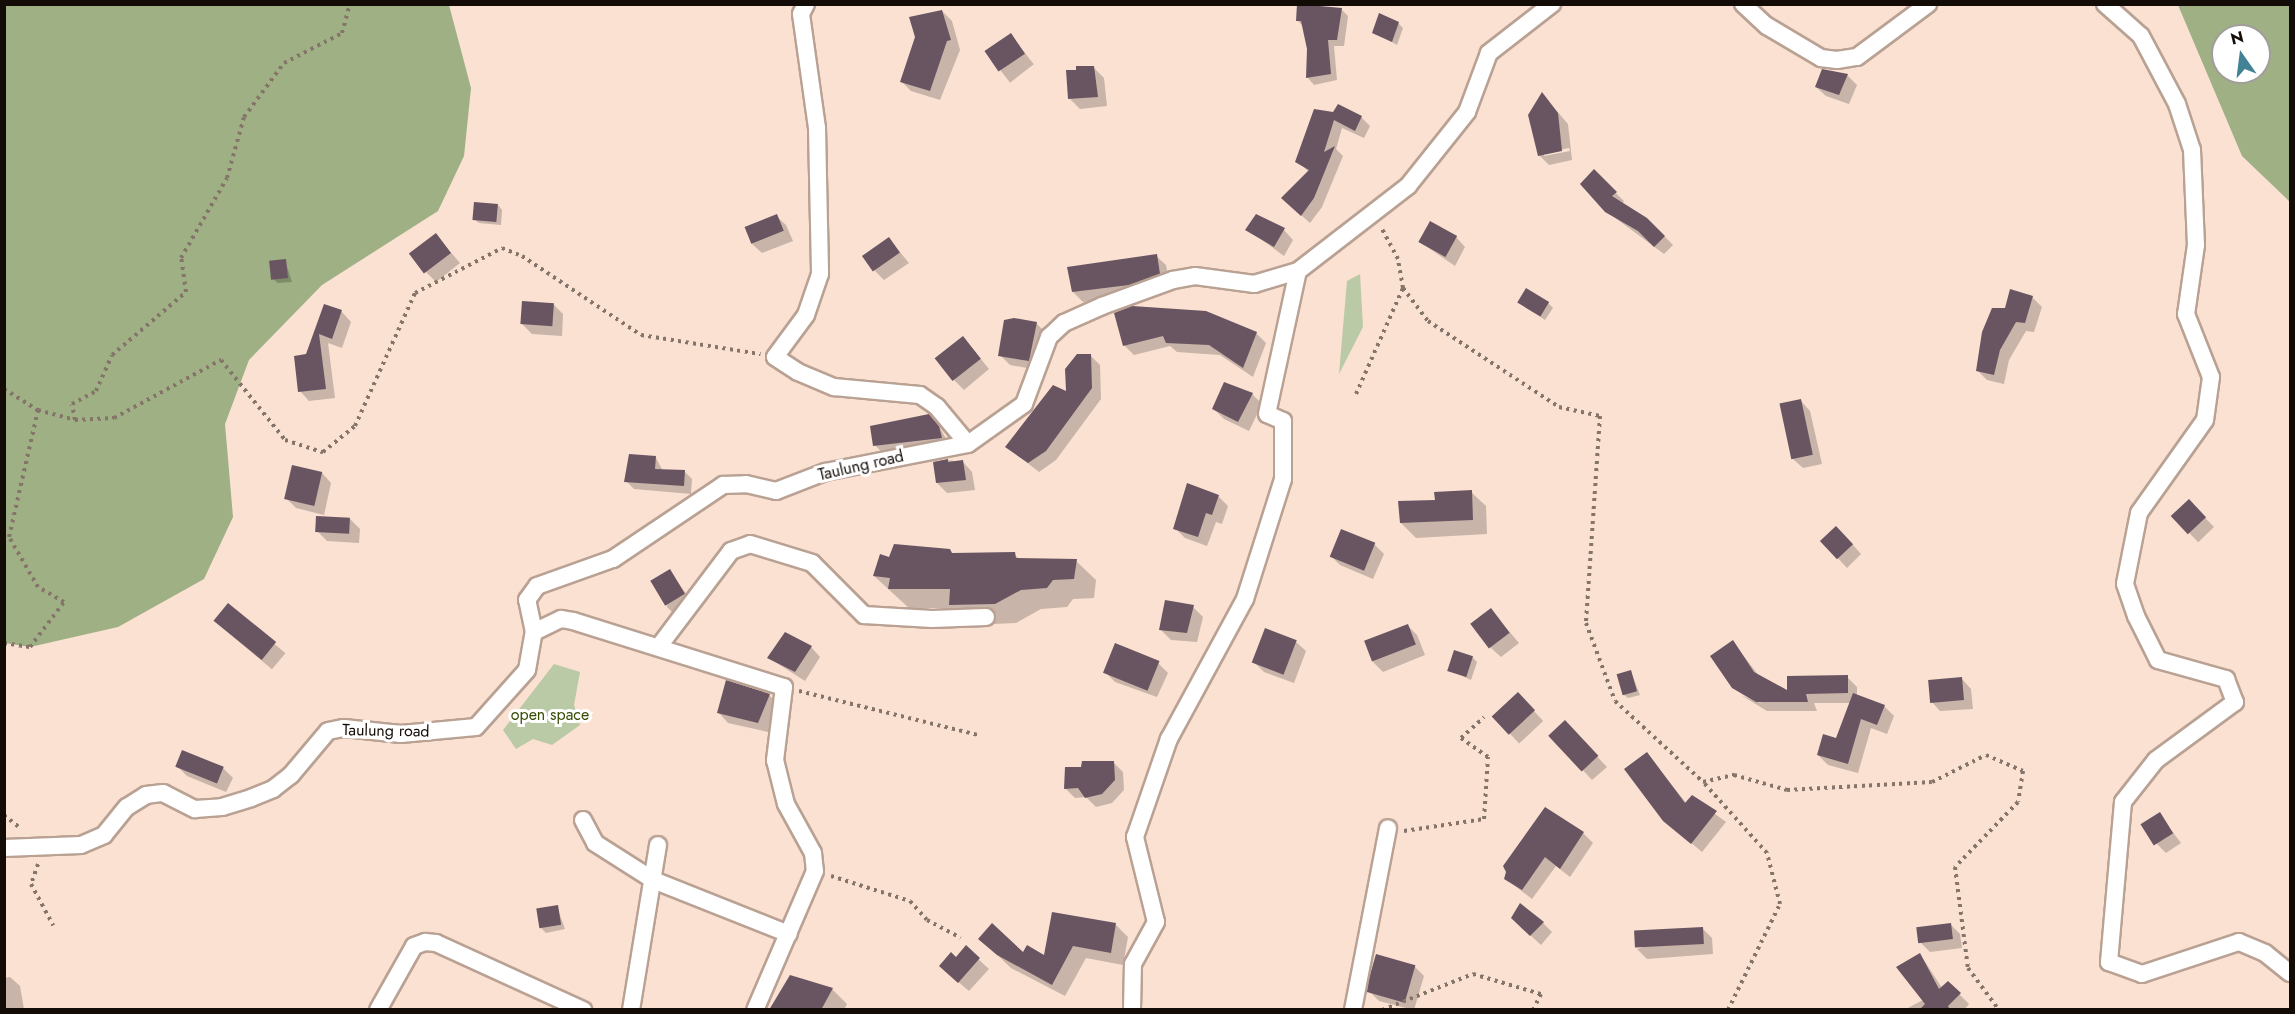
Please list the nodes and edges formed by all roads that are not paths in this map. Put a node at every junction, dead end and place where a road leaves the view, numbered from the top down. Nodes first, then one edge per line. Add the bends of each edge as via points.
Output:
1 (806, 4) edge
2 (1552, 4) edge
3 (1743, 4) edge
4 (1928, 4) edge
5 (2105, 4) edge
6 (1298, 271) junction
7 (968, 444) junction
8 (986, 617) dead end
9 (534, 632) junction
10 (660, 645) junction
11 (583, 820) dead end
12 (1388, 828) road end
13 (658, 845) dead end
14 (4, 848) edge
15 (653, 880) junction
16 (789, 934) junction
17 (2290, 973) edge
18 (378, 1010) edge
19 (583, 1010) edge
20 (631, 1010) edge
21 (755, 1010) edge
22 (1132, 1010) edge
23 (1353, 1010) edge

1 - 7 street via 801,14 817,129 823,243 820,274 806,315 775,357 834,387 920,395 937,407
2 - 6 street via 1490,53 1467,112 1408,186
3 - 4 street via 1767,26 1803,48 1821,58 1838,60 1857,57
5 - 17 street via 2141,36 2177,104 2192,150 2196,245 2186,314 2211,376 2205,420 2139,513 2125,584 2158,660 2226,678 2235,702 2156,760 2123,802 2109,962 2142,974 2239,942 2265,953
6 - 7 street via 1254,284 1195,276 1173,280 1064,323 1049,337 1024,404
6 - 22 street via 1267,414 1283,420 1283,479 1245,599 1169,739 1135,837 1156,922 1133,964
7 - 9 street, Taulung road via 825,471 776,491 746,484 723,485 613,559 537,586 527,600
8 - 10 street via 864,615 812,563 750,544 731,551
9 - 10 street via 561,619
9 - 14 street, Taulung road via 527,670 476,727 401,734 344,728 328,731 291,775 273,789 250,798 222,807 195,809 163,793 146,795 127,807 104,836 81,845
10 - 16 street via 784,687 775,760 786,804 813,853 815,871
11 - 15 street via 595,843
12 - 23 street
13 - 15 street
15 - 16 street
15 - 20 street
16 - 21 street
18 - 19 street via 414,946 425,942 436,943

